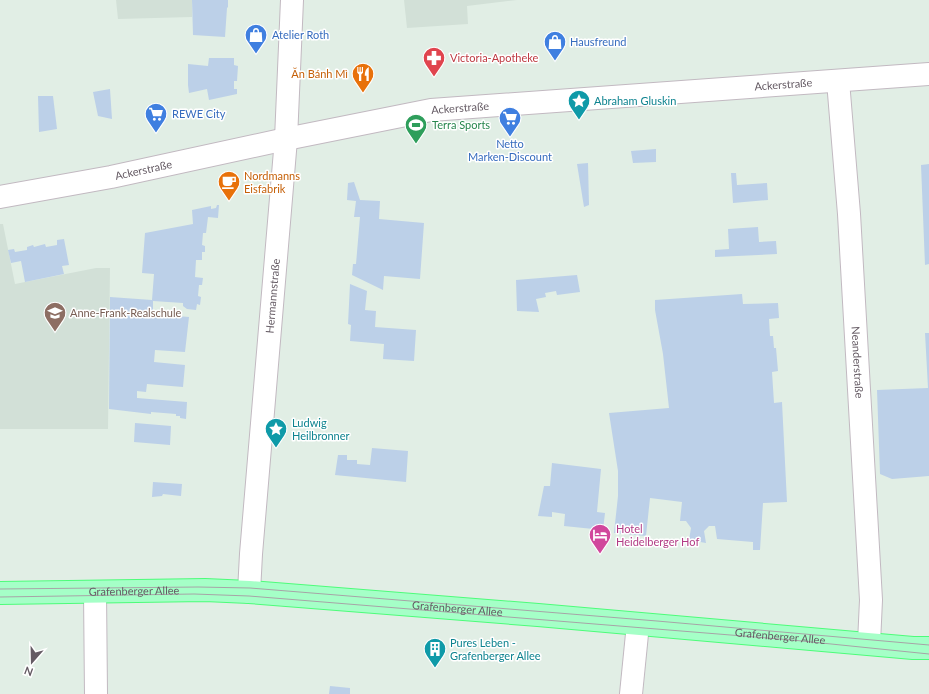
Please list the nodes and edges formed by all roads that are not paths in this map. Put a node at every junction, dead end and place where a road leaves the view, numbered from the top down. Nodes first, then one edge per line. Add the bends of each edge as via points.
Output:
1 (292, 0) edge
2 (929, 74) edge
3 (838, 81) junction
4 (286, 139) junction
5 (0, 198) edge
6 (96, 592) junction
7 (249, 592) junction
8 (0, 593) edge
9 (638, 624) junction
10 (869, 643) junction
11 (924, 649) edge
12 (96, 694) edge
13 (631, 694) edge

1 - 4 street, Hermannstraße
2 - 3 street, Ackerstraße
3 - 4 street, Ackerstraße via 431,110
3 - 10 street, Neanderstraße via 849,214 871,600
4 - 5 street, Ackerstraße
4 - 7 street, Hermannstraße
6 - 7 main road, Grafenberger Allee
6 - 8 main road, Grafenberger Allee
6 - 12 street
7 - 9 main road, Grafenberger Allee
9 - 10 main road, Grafenberger Allee
9 - 13 street
10 - 11 main road, Grafenberger Allee

